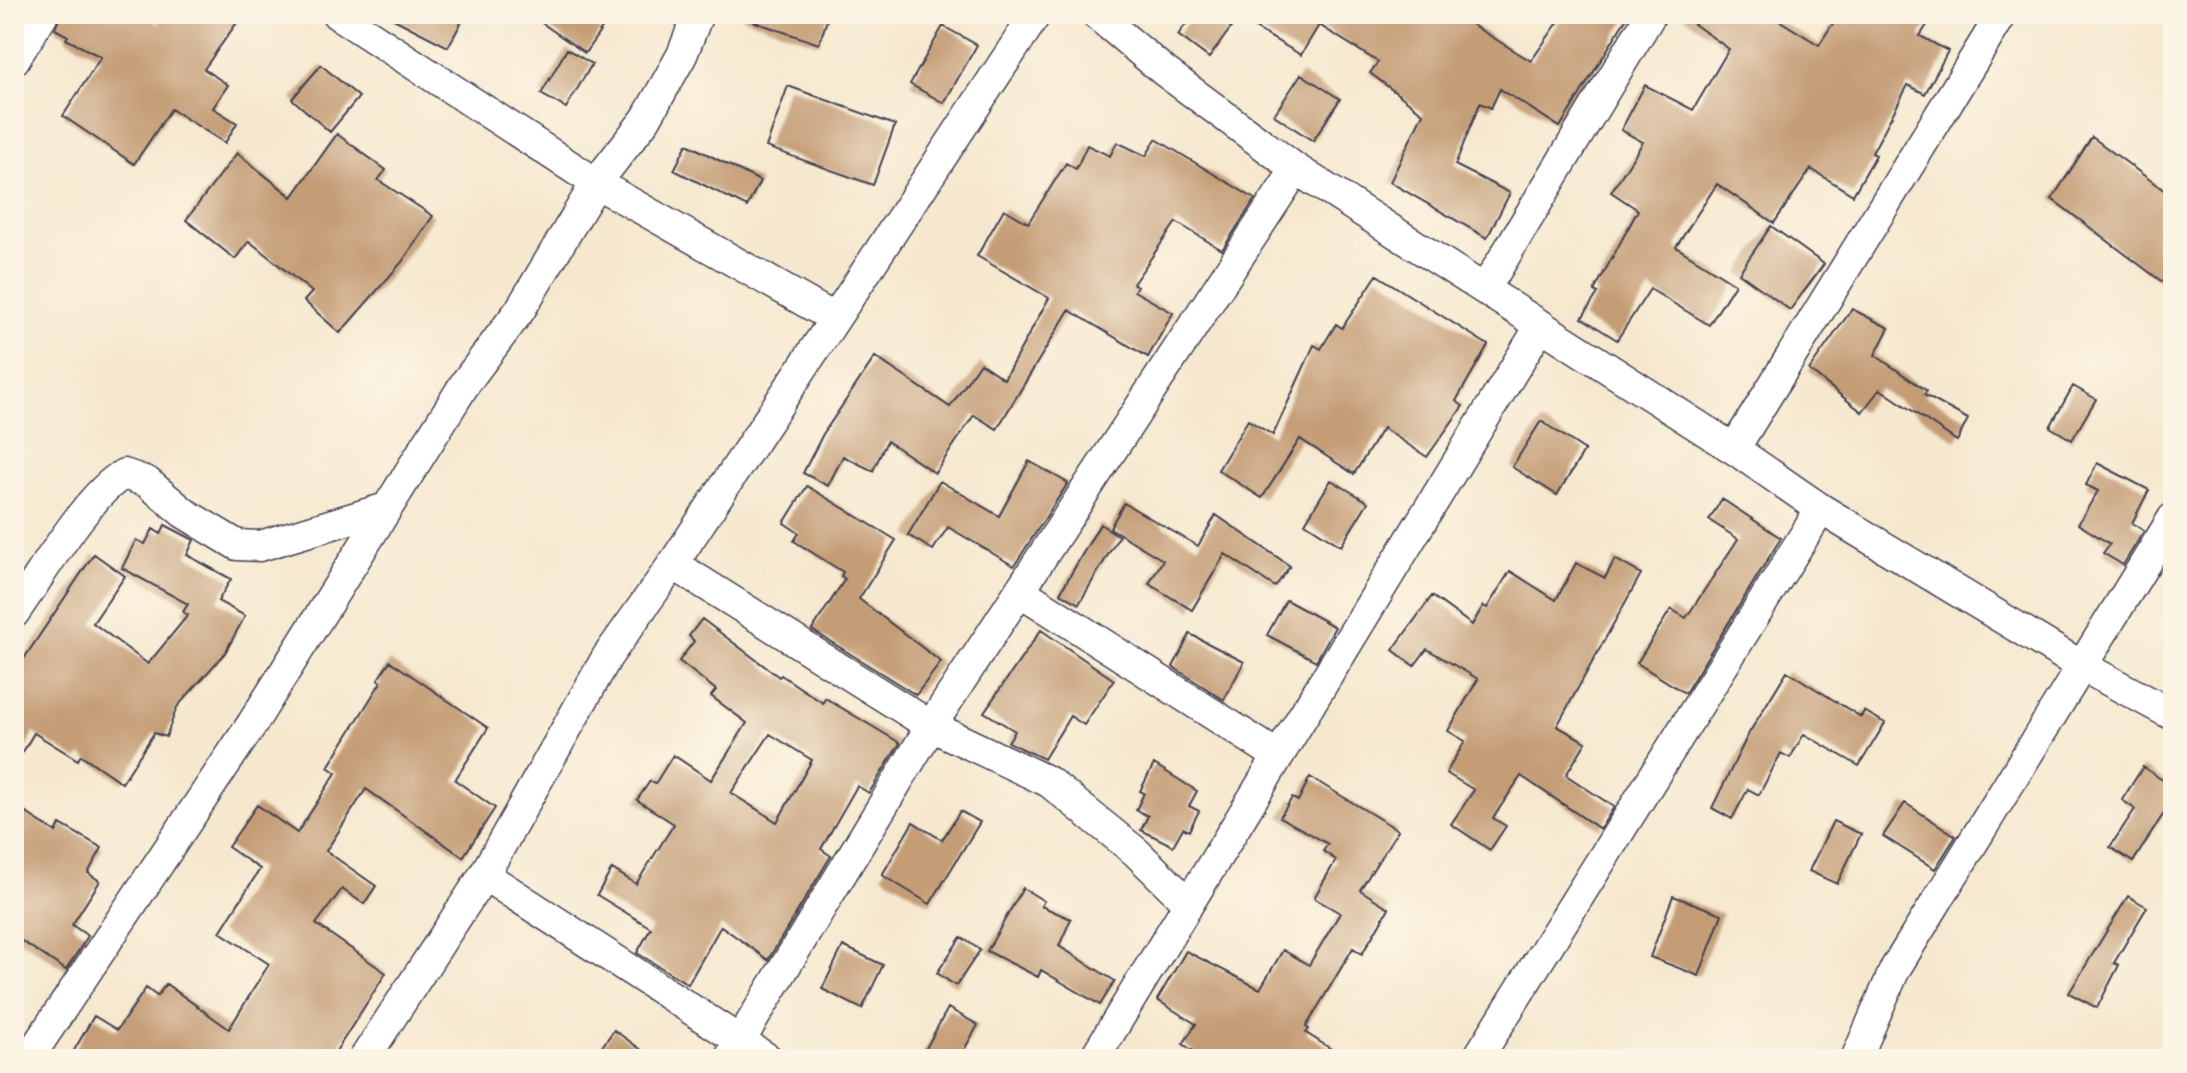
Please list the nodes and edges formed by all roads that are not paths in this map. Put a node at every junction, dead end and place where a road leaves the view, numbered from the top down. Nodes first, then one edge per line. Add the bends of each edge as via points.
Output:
1 (43, 14) edge
2 (337, 14) edge
3 (698, 14) edge
4 (1036, 14) edge
5 (1096, 14) edge
6 (1651, 14) edge
7 (2002, 14) edge
8 (14, 60) edge
9 (1296, 169) junction
10 (596, 183) junction
11 (1485, 289) junction
12 (834, 318) junction
13 (1541, 325) junction
14 (1734, 449) junction
15 (386, 508) junction
16 (1821, 509) junction
17 (2173, 518) edge
18 (673, 564) junction
19 (1020, 591) junction
20 (14, 613) edge
21 (2080, 665) junction
22 (2173, 715) edge
23 (931, 726) junction
24 (1278, 756) junction
25 (484, 875) junction
26 (1188, 903) junction
27 (735, 1050) edge
28 (28, 1059) edge
29 (364, 1059) edge
30 (768, 1059) edge
31 (1094, 1059) edge
32 (1477, 1059) edge
33 (1856, 1059) edge

1 - 8 street
2 - 10 street
3 - 10 street via 646,119
4 - 12 street
5 - 9 street
6 - 11 street
7 - 14 street
9 - 11 street
9 - 19 street
10 - 12 street
10 - 15 street via 520,310 466,382
11 - 13 street
12 - 18 street
13 - 14 street
13 - 24 street
14 - 16 street
15 - 20 street via 260,546 237,545 184,513 147,482 124,474 101,492
15 - 28 street via 252,724
16 - 21 street
16 - 32 street
17 - 21 street
18 - 23 street
18 - 25 street via 607,657
19 - 23 street
19 - 24 street
21 - 22 street
21 - 33 street via 1895,969
23 - 26 street via 1049,782 1136,852
23 - 27 street
24 - 26 street
25 - 27 street
25 - 29 street
26 - 31 street
27 - 30 street

